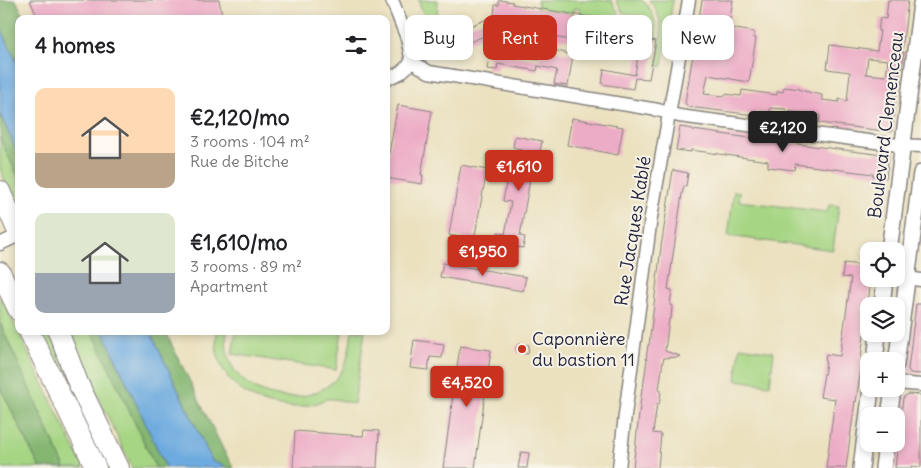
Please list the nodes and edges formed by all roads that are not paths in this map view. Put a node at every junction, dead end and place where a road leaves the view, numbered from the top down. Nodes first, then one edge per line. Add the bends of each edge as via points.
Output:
1 (392, 0) edge
2 (689, 0) edge
3 (921, 4) edge
4 (412, 62) junction
5 (390, 77) edge
6 (669, 113) junction
7 (903, 145) junction
8 (921, 146) edge
9 (921, 173) edge
10 (0, 191) edge
11 (15, 226) edge
12 (15, 237) edge
13 (890, 242) edge
14 (0, 244) edge
15 (0, 272) edge
16 (914, 279) edge
17 (15, 303) edge
18 (31, 335) edge
19 (60, 335) edge
20 (899, 352) edge
21 (905, 384) edge
22 (921, 385) edge
23 (870, 397) edge
24 (885, 452) edge
25 (96, 468) edge
26 (119, 468) edge
27 (619, 468) edge
28 (860, 468) edge
29 (883, 468) edge

1 - 4 street via 407,38
2 - 6 street, Rue Jacques Kablé
3 - 7 street, Boulevard Clemenceau
4 - 5 street
4 - 6 street via 429,72
6 - 7 street
6 - 27 street, Rue Jacques Kablé via 651,217
7 - 8 street
7 - 13 street, Boulevard Clemenceau
9 - 16 street
10 - 11 main road
12 - 14 street
15 - 17 main road
16 - 20 street
18 - 25 main road
19 - 26 main road via 78,383
21 - 22 street
23 - 28 street
24 - 29 street

